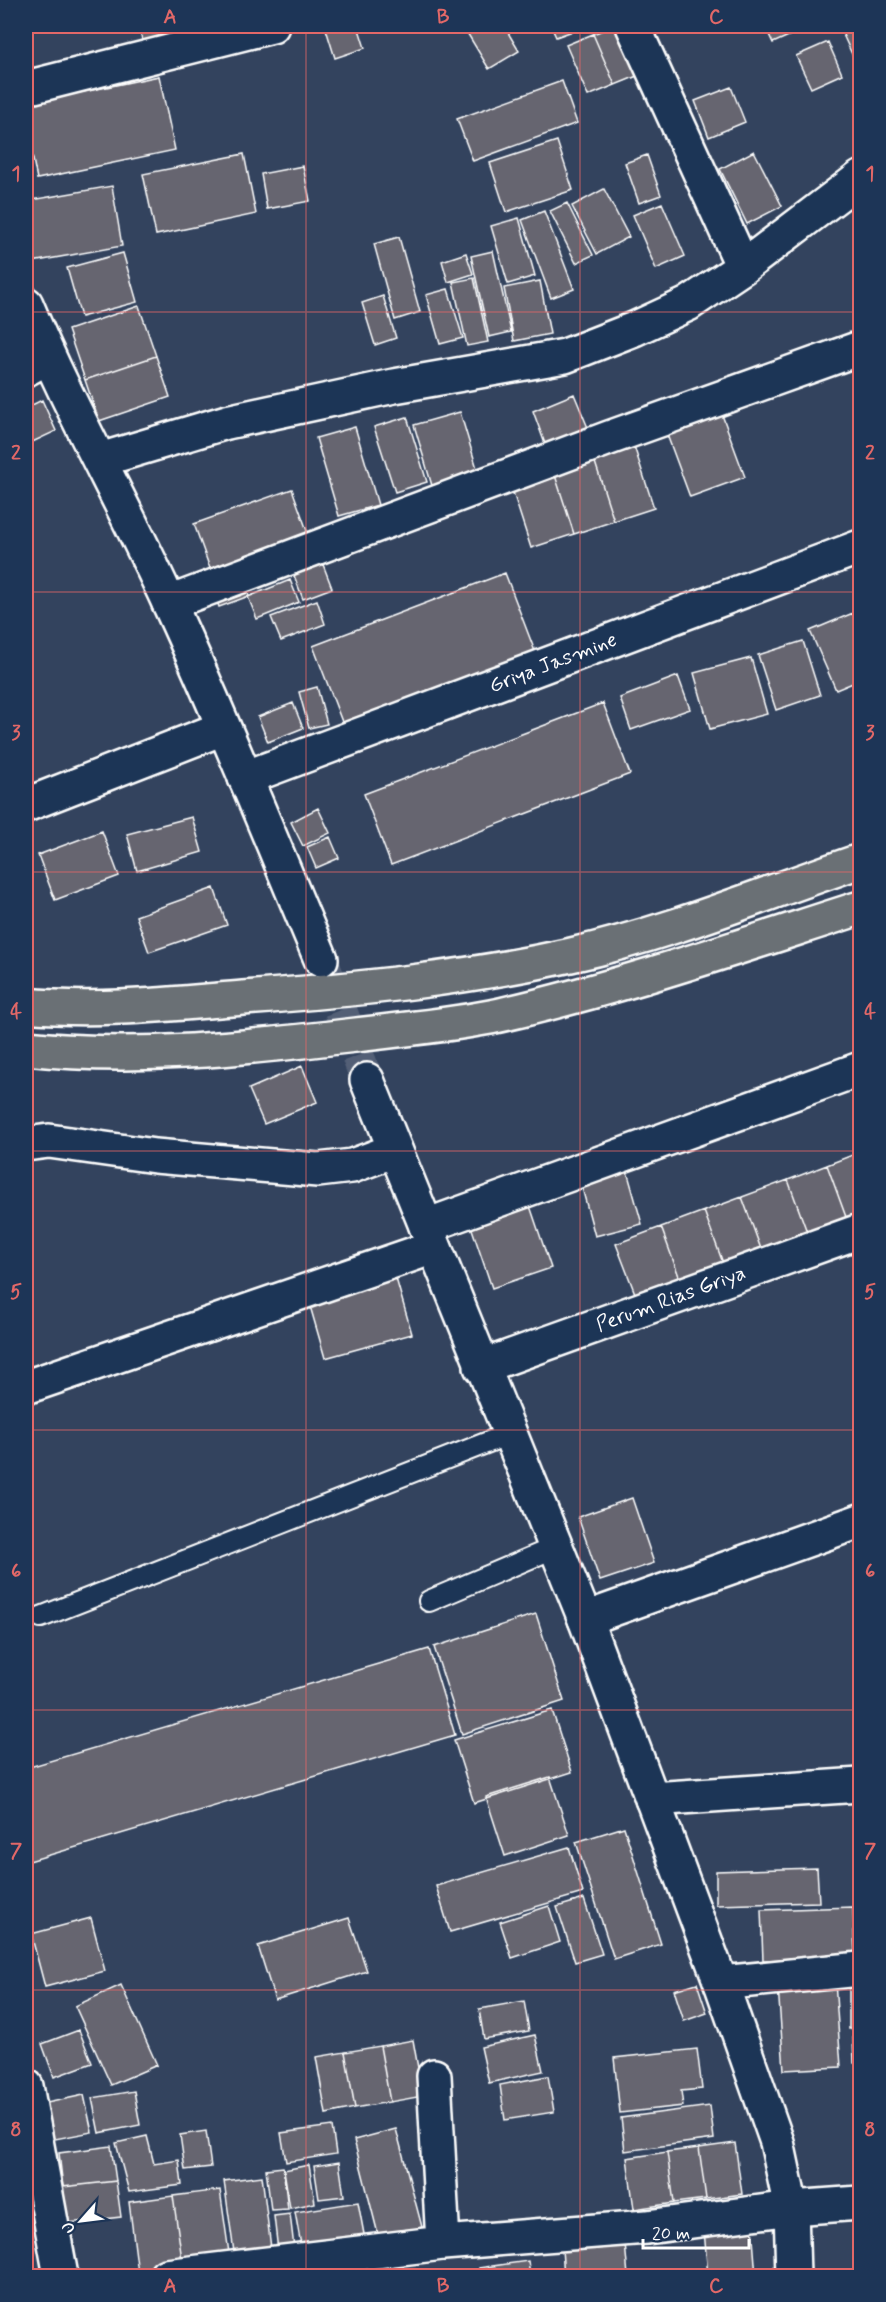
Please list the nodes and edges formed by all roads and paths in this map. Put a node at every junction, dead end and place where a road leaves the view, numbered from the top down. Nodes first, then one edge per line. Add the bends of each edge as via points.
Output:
1 (272, 26) edge
2 (633, 26) edge
3 (26, 88) edge
4 (861, 178) edge
5 (743, 267) junction
6 (26, 304) edge
7 (861, 348) edge
8 (37, 363) edge
9 (100, 460) junction
10 (861, 547) edge
11 (169, 603) junction
12 (223, 728) junction
13 (245, 778) junction
14 (26, 806) edge
15 (861, 861) edge
16 (861, 908) edge
17 (321, 959) tunnel mouth
18 (26, 1005) edge
19 (26, 1048) edge
20 (861, 1069) edge
21 (367, 1080) tunnel mouth
22 (26, 1144) edge
23 (395, 1150) junction
24 (861, 1231) edge
25 (430, 1236) junction
26 (481, 1367) junction
27 (26, 1387) edge
28 (509, 1434) junction
29 (861, 1521) edge
30 (556, 1547) junction
31 (429, 1601) dead end
32 (41, 1617) dead end
33 (585, 1619) junction
34 (861, 1785) edge
35 (652, 1799) junction
36 (861, 1969) edge
37 (721, 1983) junction
38 (434, 2076) dead end
39 (26, 2086) edge
40 (861, 2203) edge
41 (791, 2208) junction
42 (443, 2243) junction
43 (61, 2277) edge
44 (166, 2277) edge
45 (793, 2277) edge

1 - 3 street
2 - 5 street
4 - 5 street
5 - 9 street via 688,304 565,356 394,386 227,422
6 - 8 street
7 - 11 street
8 - 9 street
9 - 11 street
10 - 13 street, Griya Jasmine
11 - 12 street
12 - 13 street
12 - 14 street
13 - 17 street
15 - 18 highway via 658,931 478,974 109,1009
16 - 19 highway via 585,993 497,1015 280,1044 171,1053
20 - 25 street
21 - 23 street
22 - 23 street via 49,1141 155,1156 318,1170 352,1166
23 - 25 street
24 - 26 street, Perum Rias Griya
25 - 26 street
25 - 27 street
26 - 28 street
28 - 30 street
28 - 32 lane
29 - 33 street
30 - 31 lane
30 - 33 street
33 - 35 street
34 - 35 street
35 - 37 street
36 - 37 street
37 - 41 street via 777,2142
38 - 42 street
39 - 43 street
40 - 41 street
41 - 42 street via 647,2227
41 - 45 street
42 - 44 street

